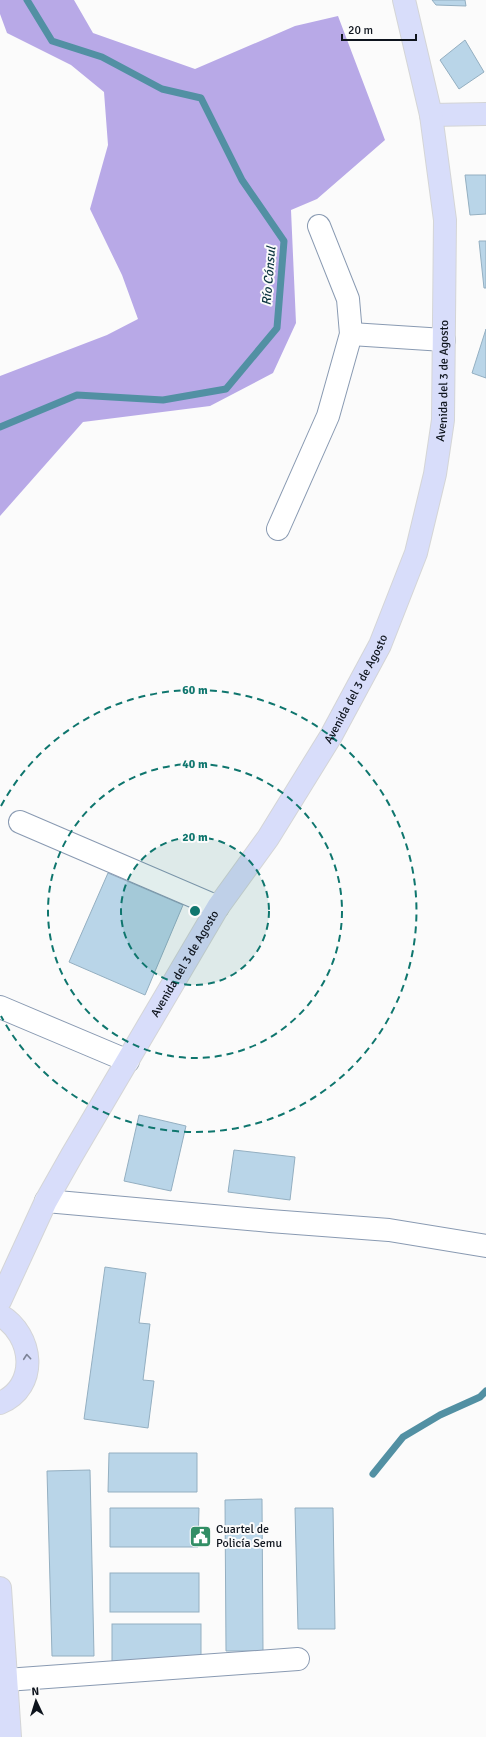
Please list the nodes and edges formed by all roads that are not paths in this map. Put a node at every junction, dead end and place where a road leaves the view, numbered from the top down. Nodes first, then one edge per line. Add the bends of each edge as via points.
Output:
1 (404, 0) edge
2 (486, 114) edge
3 (431, 115) junction
4 (319, 226) dead end
5 (351, 334) junction
6 (444, 340) junction
7 (278, 529) dead end
8 (20, 822) dead end
9 (218, 907) junction
10 (0, 1007) edge
11 (128, 1061) junction
12 (46, 1202) junction
13 (486, 1246) edge
14 (0, 1301) edge
15 (0, 1315) edge
16 (0, 1404) edge
17 (0, 1588) edge
18 (298, 1659) dead end
19 (6, 1680) junction
20 (10, 1737) edge

1 - 3 main road, Avenida del 3 de Agosto
2 - 3 main road
3 - 6 main road, Avenida del 3 de Agosto via 445,220
4 - 5 street via 348,299
5 - 6 street
5 - 7 street via 328,416
6 - 9 main road, Avenida del 3 de Agosto via 443,420 435,474 416,553 380,645 322,750 268,838
8 - 9 street
9 - 11 main road, Avenida del 3 de Agosto
10 - 11 street
11 - 12 main road, Avenida del 3 de Agosto
12 - 13 street via 389,1230
12 - 14 main road, Avenida del 3 de Agosto
16 -> 15 main road via 15,1393 24,1379 28,1363 27,1347 20,1332 9,1320
17 - 19 main road
18 - 19 street
19 - 20 main road

